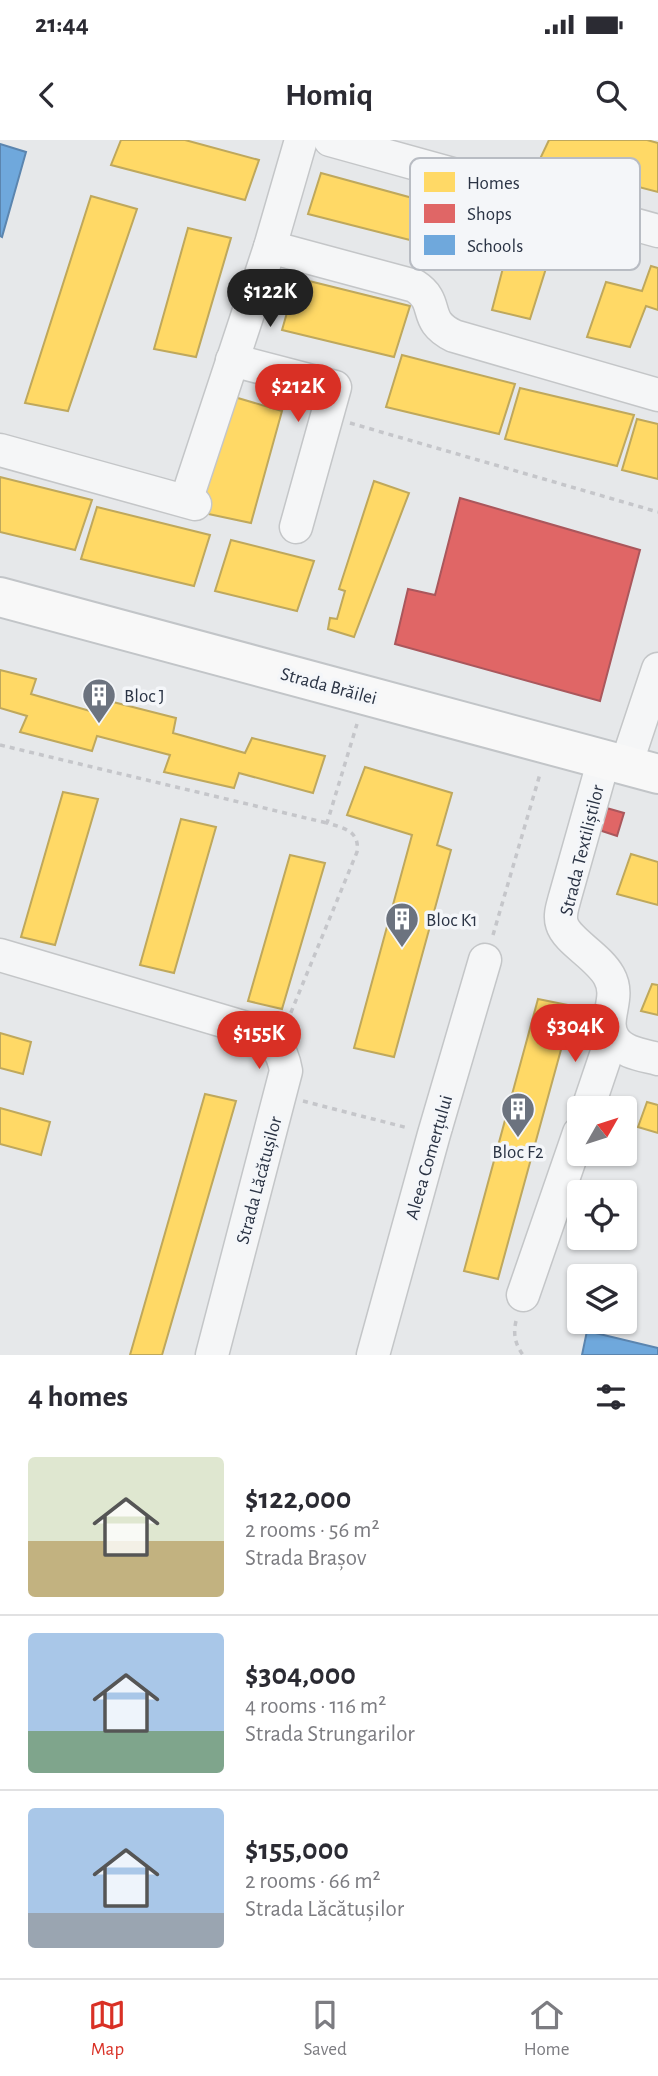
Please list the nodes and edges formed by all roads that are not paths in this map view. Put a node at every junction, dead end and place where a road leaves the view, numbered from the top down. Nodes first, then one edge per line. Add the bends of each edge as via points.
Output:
1 (301, 140) edge
2 (330, 140) edge
3 (378, 146) edge
4 (418, 158) edge
5 (640, 226) edge
6 (658, 231) edge
7 (270, 247) junction
8 (232, 360) junction
9 (658, 395) edge
10 (0, 450) edge
11 (296, 527) dead end
12 (0, 597) edge
13 (658, 669) edge
14 (629, 766) edge
15 (0, 955) edge
16 (485, 960) dead end
17 (612, 1037) junction
18 (658, 1059) edge
19 (592, 1096) edge
20 (568, 1166) edge
21 (523, 1295) road end
22 (212, 1355) edge
23 (374, 1355) edge

1 - 7 street
2 - 3 street
3 - 4 street
5 - 6 street
7 - 8 street
7 - 9 street via 415,286 429,299 436,324 454,336
8 - 10 street via 191,502
8 - 11 street via 335,387
12 - 14 main road, Strada Brăilei
13 - 14 street
14 - 17 street, Strada Textiliștilor via 565,897 562,923 610,978
15 - 22 street, Strada Lăcătușilor via 250,1029 266,1036 284,1059 286,1071
16 - 23 street, Aleea Comerțului
17 - 18 street via 626,1050
17 - 19 street
20 - 21 street

